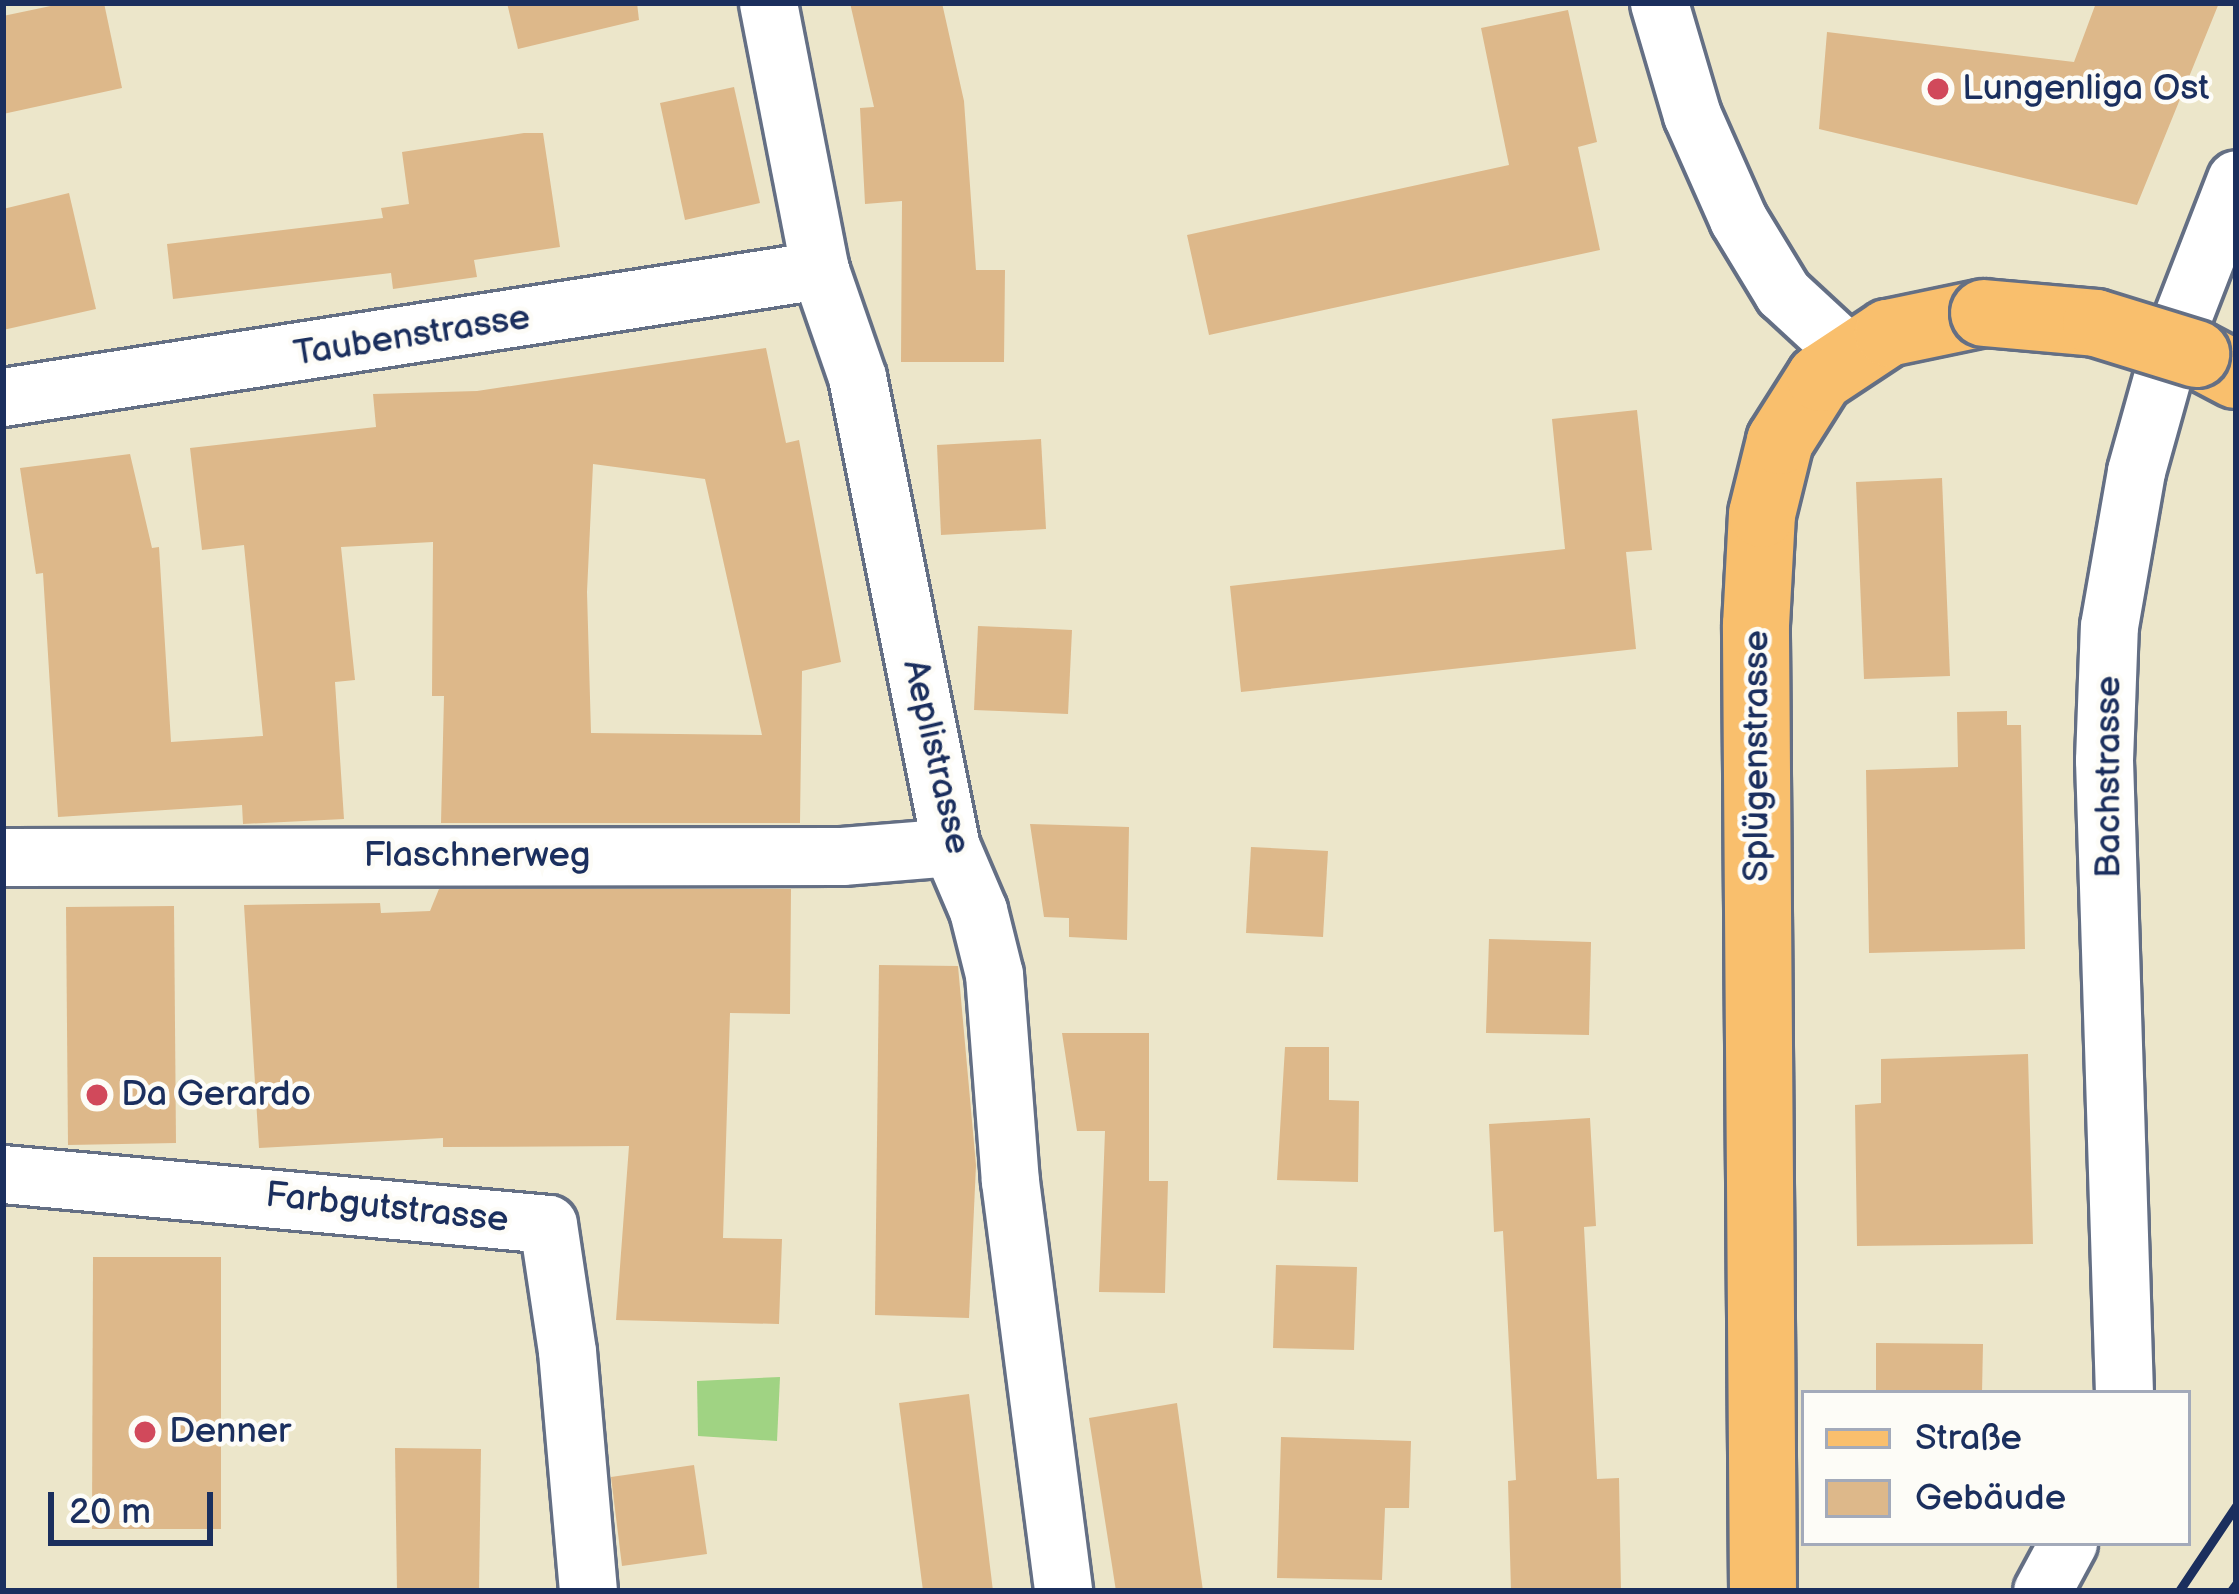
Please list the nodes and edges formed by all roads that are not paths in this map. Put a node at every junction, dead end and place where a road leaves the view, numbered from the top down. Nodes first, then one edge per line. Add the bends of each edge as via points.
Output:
1 (768, 3) edge
2 (1659, 3) edge
3 (2236, 179) edge
4 (820, 270) junction
5 (1849, 354) junction
6 (2236, 376) edge
7 (3, 397) edge
8 (951, 847) junction
9 (3, 857) edge
10 (3, 1174) edge
11 (2124, 1390) edge
12 (2066, 1546) edge
13 (588, 1591) edge
14 (1063, 1591) edge
15 (1763, 1591) edge
16 (2042, 1591) edge

1 - 4 street, Aeplistrasse
2 - 5 street via 1698,132 1738,219 1783,293
3 - 11 street, Bachstrasse via 2170,349 2136,471 2109,626 2104,760
4 - 7 street, Taubenstrasse
4 - 8 street, Aeplistrasse via 857,377
5 - 6 main road, Splügenstrasse, bridge via 1900,329 1984,313 2096,323 2196,354
5 - 15 main road, Splügenstrasse via 1820,378 1780,441 1758,562
8 - 9 street, Flaschnerweg via 842,856
8 - 14 street, Aeplistrasse via 994,974 1010,1181
10 - 13 street, Farbgutstrasse via 548,1224
12 - 16 street

